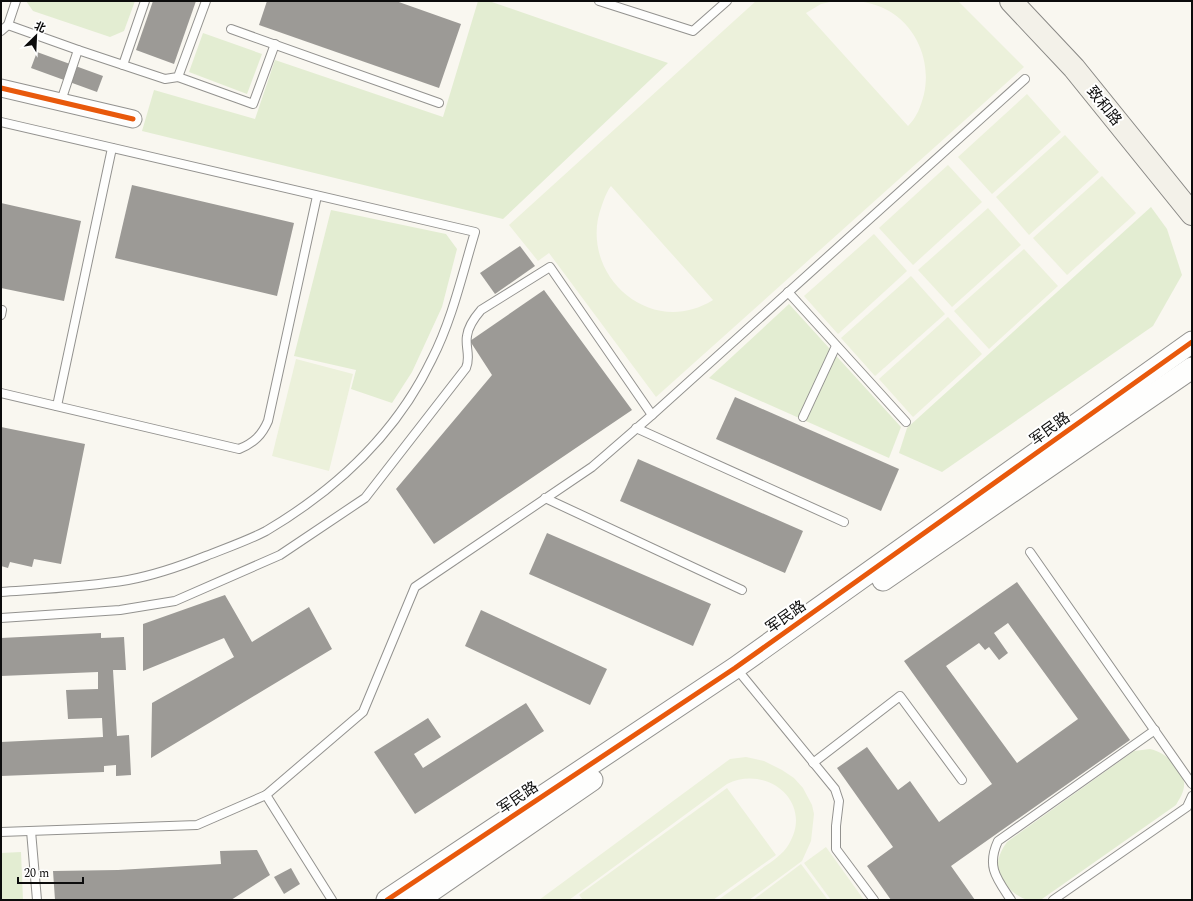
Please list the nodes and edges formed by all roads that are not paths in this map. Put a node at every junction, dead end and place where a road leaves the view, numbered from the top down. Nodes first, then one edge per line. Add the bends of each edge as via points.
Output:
1 (16, 1) edge
2 (145, 1) edge
3 (206, 1) edge
4 (599, 1) edge
5 (727, 1) edge
6 (1011, 1) edge
7 (8, 25) junction
8 (231, 29) dead end
9 (1, 31) edge
10 (275, 44) junction
11 (78, 50) junction
12 (123, 65) junction
13 (178, 77) junction
14 (1025, 78) dead end
15 (1, 88) edge
16 (61, 101) junction
17 (439, 103) dead end
18 (133, 119) dead end
19 (1, 122) edge
20 (112, 148) junction
21 (318, 196) junction
22 (1192, 214) edge
23 (788, 292) junction
24 (1192, 342) edge
25 (836, 346) junction
26 (1192, 368) edge
27 (1, 393) edge
28 (57, 406) junction
29 (652, 415) junction
30 (803, 417) dead end
31 (906, 422) dead end
32 (636, 428) junction
33 (545, 498) junction
34 (844, 522) dead end
35 (1030, 552) dead end
36 (742, 590) dead end
37 (1, 592) edge
38 (1, 618) edge
39 (739, 672) junction
40 (1155, 730) junction
41 (813, 763) junction
42 (962, 780) dead end
43 (1192, 784) edge
44 (266, 795) junction
45 (1192, 796) edge
46 (31, 831) junction
47 (1, 832) edge
48 (37, 900) edge
49 (332, 900) edge
50 (387, 900) edge
51 (418, 900) edge
52 (874, 900) edge
53 (1012, 900) edge
54 (1053, 900) edge

1 - 7 lane
2 - 12 lane
3 - 13 lane
4 - 5 lane via 693,32
6 - 22 main road, 致和路 via 1074,68
7 - 9 lane
7 - 11 lane
8 - 10 lane
10 - 13 lane via 253,104
10 - 17 lane
11 - 12 lane
11 - 16 lane
12 - 13 lane via 165,79
14 - 23 lane
15 - 16 street
16 - 18 street
19 - 20 lane
20 - 21 lane
20 - 28 lane
21 - 28 lane via 268,421 257,439 239,449
21 - 37 lane via 475,232 445,328 432,359 401,413 380,440 331,486 271,528 241,543 186,564 129,580
23 - 25 lane
23 - 29 lane
24 - 39 street, 军民路
25 - 30 lane
25 - 31 lane
26 - 39 street, 军民路
27 - 28 lane
29 - 32 lane
29 - 38 lane via 550,267 481,310 467,336 467,366 365,498 280,555 175,601 120,610
32 - 33 lane via 592,467
32 - 34 lane
33 - 36 lane
33 - 44 lane via 415,588 363,712
35 - 40 lane
39 - 41 lane
39 - 50 street, 军民路
39 - 51 street, 军民路
40 - 43 lane
40 - 53 lane via 998,841 994,850 994,872
41 - 42 lane via 900,696
41 - 52 lane via 835,789 839,801 836,849
44 - 46 lane via 197,825
44 - 49 lane
45 - 54 lane via 1187,806
46 - 47 lane
46 - 48 lane

